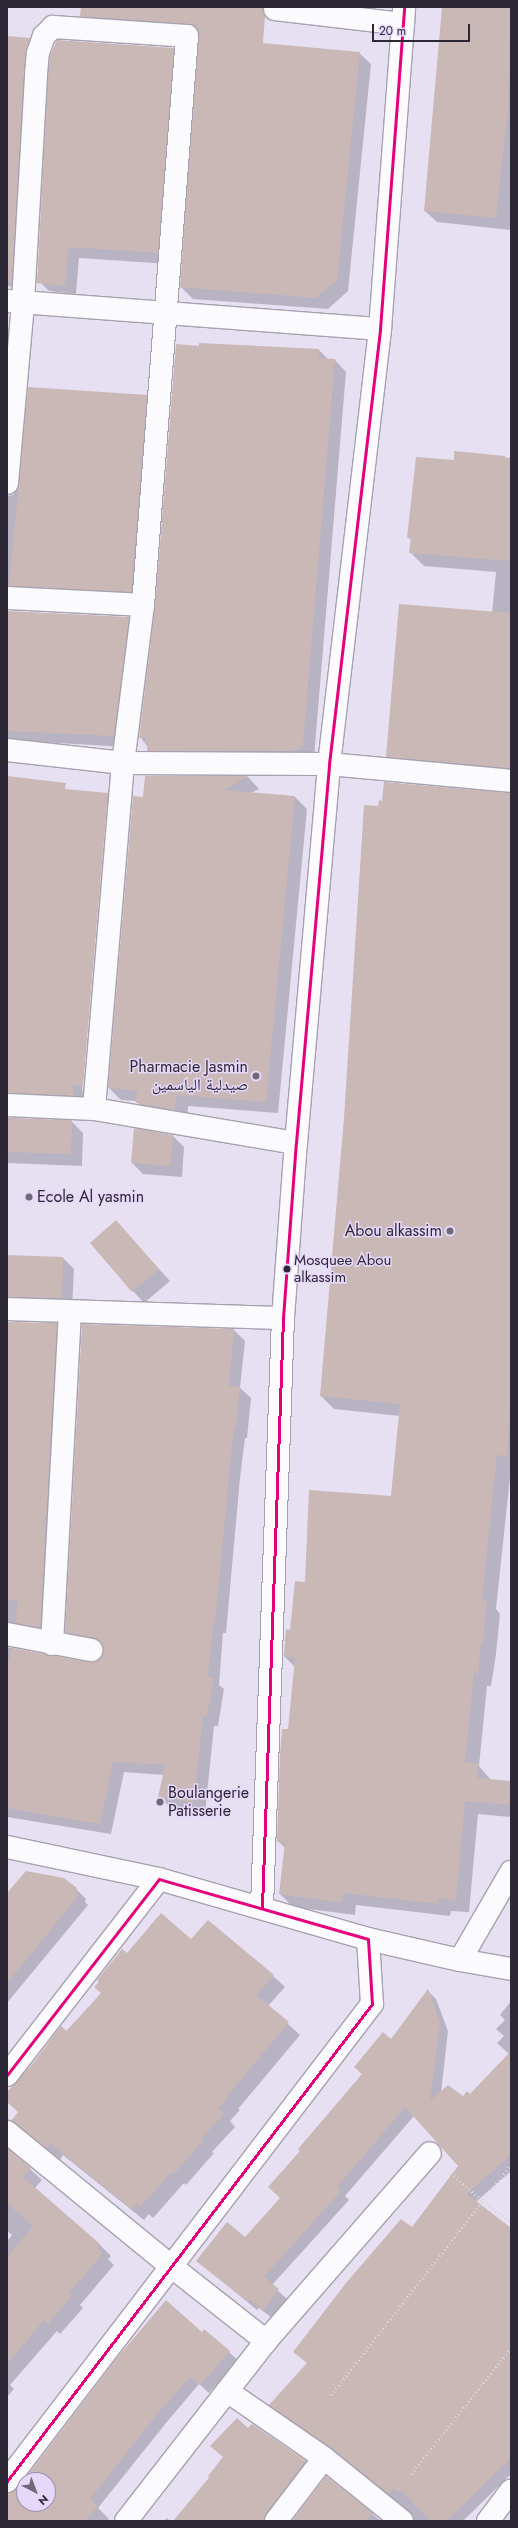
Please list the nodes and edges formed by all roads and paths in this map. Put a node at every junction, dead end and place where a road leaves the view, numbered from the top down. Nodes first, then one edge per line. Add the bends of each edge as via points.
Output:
1 (276, 10) dead end
2 (404, 16) edge
3 (15, 302) edge
4 (166, 313) junction
5 (380, 329) junction
6 (7, 483) edge
7 (7, 598) edge
8 (143, 605) junction
9 (7, 750) edge
10 (123, 763) junction
11 (329, 764) junction
12 (511, 781) edge
13 (7, 1105) edge
14 (94, 1109) junction
15 (296, 1143) junction
16 (7, 1309) edge
17 (70, 1313) junction
18 (283, 1318) junction
19 (7, 1634) edge
20 (52, 1644) junction
21 (91, 1650) dead end
22 (7, 1847) edge
23 (511, 1872) edge
24 (159, 1879) junction
25 (262, 1907) junction
26 (368, 1939) junction
27 (460, 1960) junction
28 (511, 1969) edge
29 (7, 2075) edge
30 (7, 2132) edge
31 (430, 2154) joint
32 (511, 2165) edge
33 (483, 2201) junction
34 (511, 2222) edge
35 (172, 2267) junction
36 (266, 2341) junction
37 (511, 2348) edge
38 (227, 2391) junction
39 (331, 2395) dead end
40 (324, 2458) junction
41 (411, 2474) dead end
42 (7, 2481) edge
43 (511, 2492) edge
44 (126, 2521) edge
45 (276, 2521) edge
46 (402, 2521) edge
47 (488, 2521) edge

1 - 2 street
2 - 5 street
3 - 4 street
3 - 4 street via 38,53 44,36 53,27 187,36
3 - 6 street
4 - 5 street
4 - 8 street
5 - 11 street
7 - 8 street
8 - 10 street
9 - 10 street
10 - 11 street
10 - 14 street
11 - 12 street
11 - 15 street
13 - 14 street
14 - 15 street
15 - 18 street
16 - 17 street
17 - 18 street
17 - 20 street
18 - 25 street
19 - 20 street
20 - 21 street
22 - 24 street
23 - 27 street
24 - 25 street
24 - 29 street
25 - 26 street
26 - 27 street
26 - 35 street via 372,2004
27 - 28 street
30 - 35 street
31 - 33 path
31 - 36 street
32 - 33 path
33 - 34 path
33 - 39 path
35 - 36 street
35 - 42 street
36 - 38 street
37 - 41 path
38 - 40 street
38 - 44 street
40 - 45 street
40 - 46 street
43 - 47 street

